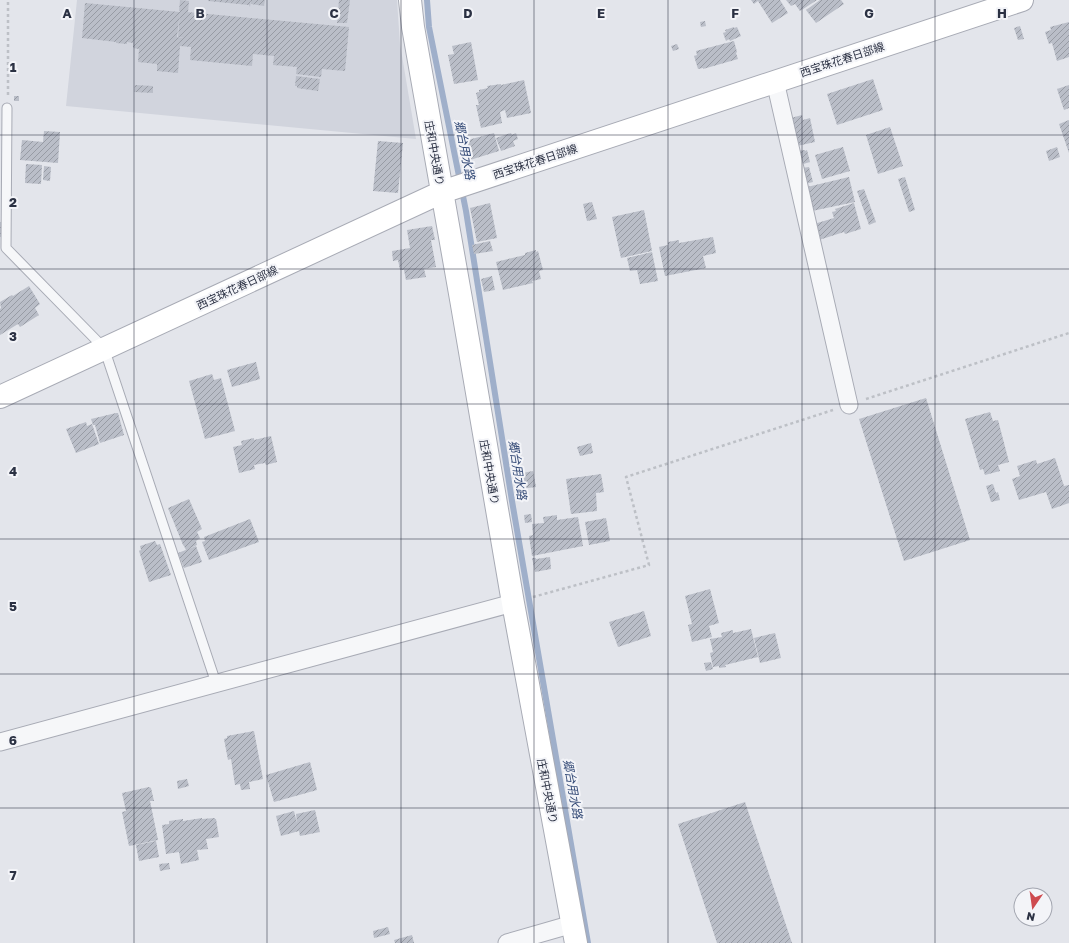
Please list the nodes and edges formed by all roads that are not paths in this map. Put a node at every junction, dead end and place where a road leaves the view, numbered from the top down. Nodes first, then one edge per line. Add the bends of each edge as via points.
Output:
1 (410, 0) edge
2 (1022, 0) edge
3 (775, 81) junction
4 (8, 108) road end
5 (442, 192) junction
6 (3, 249) edge
7 (104, 348) junction
8 (0, 397) edge
9 (848, 405) road end
10 (513, 603) junction
11 (216, 683) junction
12 (0, 742) edge
13 (575, 933) edge
14 (507, 943) edge

1 - 5 main road, 庄和中央通り via 412,27
2 - 3 main road, 西宝珠花春日部線
3 - 5 main road, 西宝珠花春日部線
3 - 9 street
4 - 6 lane
5 - 7 main road, 西宝珠花春日部線
5 - 10 main road, 庄和中央通り
6 - 7 lane
7 - 8 main road, 西宝珠花春日部線
7 - 11 lane
10 - 11 street
10 - 13 main road, 庄和中央通り
11 - 12 street
13 - 14 street

